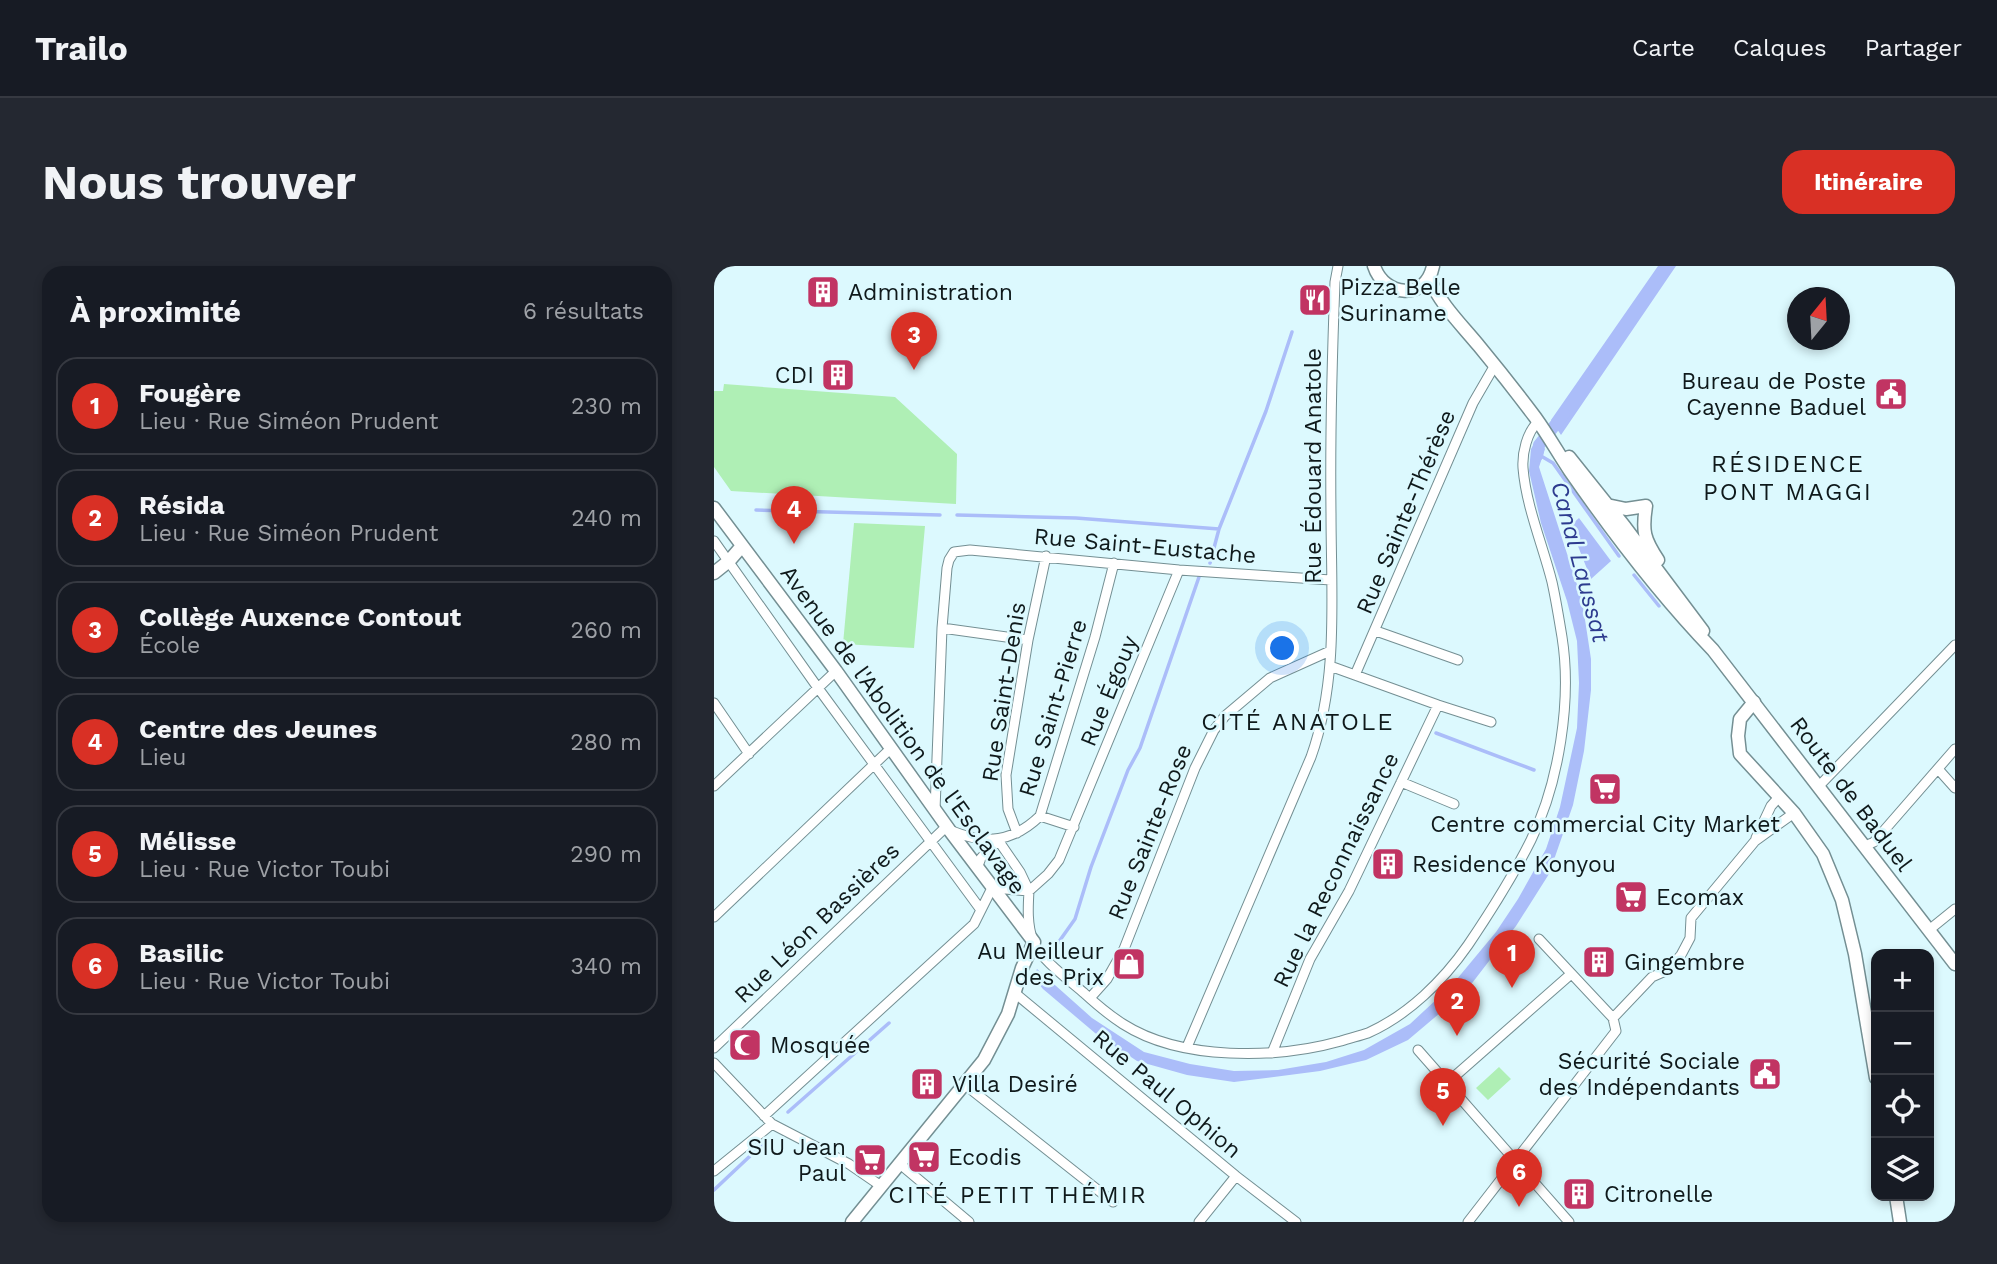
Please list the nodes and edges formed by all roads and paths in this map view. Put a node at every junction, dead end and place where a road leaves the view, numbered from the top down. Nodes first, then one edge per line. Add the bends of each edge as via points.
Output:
1 (1338, 266) edge
2 (1372, 266) edge
3 (1431, 272) edge
4 (1413, 290) junction
5 (1440, 301) junction
6 (1495, 365) junction
7 (1540, 425) junction
8 (1555, 445) junction
9 (1607, 505) junction
10 (714, 508) edge
11 (714, 541) edge
12 (742, 546) junction
13 (1046, 556) junction
14 (729, 561) junction
15 (1114, 563) junction
16 (1179, 570) junction
17 (714, 573) edge
18 (1331, 580) junction
19 (1699, 625) junction
20 (942, 628) junction
21 (1376, 631) junction
22 (1028, 640) junction
23 (1955, 645) edge
24 (1713, 650) junction
25 (1330, 651) junction
26 (1458, 660) dead end
27 (1330, 666) junction
28 (836, 671) junction
29 (1355, 675) junction
30 (818, 688) junction
31 (1754, 702) junction
32 (714, 703) edge
33 (1438, 705) junction
34 (1491, 722) dead end
35 (1955, 749) edge
36 (892, 750) junction
37 (748, 754) junction
38 (874, 765) junction
39 (1938, 769) junction
40 (1401, 782) junction
41 (714, 786) edge
42 (1819, 786) junction
43 (1955, 788) edge
44 (1779, 797) junction
45 (1454, 804) dead end
46 (935, 810) junction
47 (1794, 813) junction
48 (1040, 816) junction
49 (1074, 827) junction
50 (949, 828) junction
51 (1017, 832) junction
52 (931, 840) junction
53 (998, 840) junction
54 (1755, 841) junction
55 (1865, 846) junction
56 (978, 868) junction
57 (992, 888) junction
58 (1029, 891) junction
59 (1955, 909) edge
60 (981, 910) junction
61 (714, 916) edge
62 (1928, 930) junction
63 (1539, 939) dead end
64 (1034, 942) junction
65 (1955, 964) edge
66 (1571, 974) junction
67 (1016, 994) junction
68 (1090, 998) junction
69 (1613, 1018) junction
70 (1186, 1047) junction
71 (714, 1048) edge
72 (1418, 1051) dead end
73 (1272, 1053) junction
74 (714, 1063) edge
75 (1876, 1075) edge
76 (1447, 1083) junction
77 (964, 1084) junction
78 (764, 1116) junction
79 (772, 1124) junction
80 (1514, 1161) junction
81 (900, 1164) junction
82 (714, 1171) edge
83 (1236, 1176) junction
84 (881, 1186) junction
85 (1897, 1201) edge
86 (1113, 1202) dead end
87 (852, 1222) edge
88 (969, 1222) edge
89 (1199, 1222) edge
90 (1296, 1222) edge
91 (1468, 1222) edge
92 (1569, 1222) edge
93 (1900, 1222) edge

1 - 18 street, Rue Édouard Anatole via 1330,404
2 - 4 main road, Route de Baduel via 1384,284
3 - 4 main road
3 - 5 main road, Route de Baduel
4 - 5 main road, Route de Baduel
5 - 6 main road, Route de Baduel
6 - 7 main road, Route de Baduel
6 - 21 street, Rue Sainte-Thérèse via 1473,403
7 - 8 main road, Route de Baduel
7 - 73 street via 1532,428 1523,467 1556,603 1566,698 1549,793 1532,838 1459,958 1404,1012 1367,1033 1317,1048
8 - 9 main road, Route de Baduel
8 - 24 main road, Route de Baduel via 1632,556
9 - 19 main road, Route de Baduel
9 - 19 main road via 1626,509 1646,506 1644,535
10 - 12 main road, Avenue de l'Abolition de l'Esclavage
11 - 14 street, Avenue de l'Abolition de l'Esclavage
12 - 14 main road
12 - 28 main road, Avenue de l'Abolition de l'Esclavage
13 - 15 street, Rue Saint-Eustache
13 - 20 street, Rue Saint-Eustache via 956,551 947,568
13 - 22 street, Rue Saint-Denis
14 - 17 main road
14 - 30 street, Avenue de l'Abolition de l'Esclavage
15 - 16 street, Rue Saint-Eustache
15 - 48 street, Rue Saint-Pierre
16 - 18 street, Rue Saint-Eustache
16 - 49 street, Rue Égouy
18 - 25 street, Rue Édouard Anatole
19 - 24 main road, Route de Baduel
20 - 22 street
20 - 46 street
21 - 26 street
21 - 29 street, Rue Sainte-Thérèse
22 - 51 street, Rue Saint-Denis via 1006,775 1008,809
23 - 42 street
24 - 31 main road, Route de Baduel
25 - 27 street, Rue Édouard Anatole
25 - 68 street, Rue Sainte-Rose via 1270,678 1214,730 1124,949
27 - 29 street
27 - 70 street, Rue Édouard Anatole via 1320,733 1311,757
28 - 30 street
28 - 36 main road, Avenue de l'Abolition de l'Esclavage
29 - 33 street
30 - 37 street
30 - 38 street, Avenue de l'Abolition de l'Esclavage
31 - 42 main road, Route de Baduel
31 - 44 main road via 1740,719 1740,754
32 - 37 street
33 - 34 street
33 - 40 street, Rue la Reconnaissance
35 - 39 street
36 - 38 street
36 - 46 main road, Avenue de l'Abolition de l'Esclavage
37 - 41 street
38 - 52 street, Avenue de l'Abolition de l'Esclavage
38 - 61 street
39 - 43 street
39 - 55 street via 1874,842
40 - 45 street
40 - 73 street, Rue la Reconnaissance via 1349,891 1310,959
42 - 55 main road, Route de Baduel
44 - 47 main road
44 - 54 street
46 - 50 main road, Avenue de l'Abolition de l'Esclavage
47 - 54 street
47 - 75 main road via 1823,854 1842,900
48 - 49 street
48 - 51 street, Rue Saint-Pierre
49 - 58 street, Rue Égouy via 1059,860
50 - 52 street, Rue Léon Bassières
50 - 53 street, Rue Saint-Pierre via 969,838
50 - 56 main road, Avenue de l'Abolition de l'Esclavage
51 - 53 street, Rue Saint-Pierre
52 - 60 street, Avenue de l'Abolition de l'Esclavage
52 - 71 street, Rue Léon Bassières
53 - 56 street
53 - 58 street
54 - 69 street via 1691,918 1690,938 1681,955 1668,970 1651,977
55 - 62 main road, Route de Baduel
56 - 57 main road, Avenue de l'Abolition de l'Esclavage
57 - 58 street
57 - 60 street
57 - 64 main road, Avenue de l'Abolition de l'Esclavage
58 - 64 street
59 - 62 street
60 - 78 street via 974,924
62 - 65 main road, Route de Baduel
63 - 66 street
64 - 67 main road
64 - 68 street via 1051,965
66 - 69 street
66 - 76 street
67 - 77 main road via 984,1060
67 - 83 street, Rue Paul Ophion
68 - 70 street via 1124,1024
69 - 80 street via 1616,1031
70 - 73 street via 1229,1054
72 - 76 street
74 - 78 street
76 - 80 street
77 - 81 main road
77 - 86 street
78 - 79 street
79 - 82 street
79 - 84 street
80 - 91 street
80 - 92 street
81 - 84 main road
81 - 88 street
83 - 89 street
83 - 90 street, Rue Paul Ophion
84 - 87 main road
85 - 93 main road

